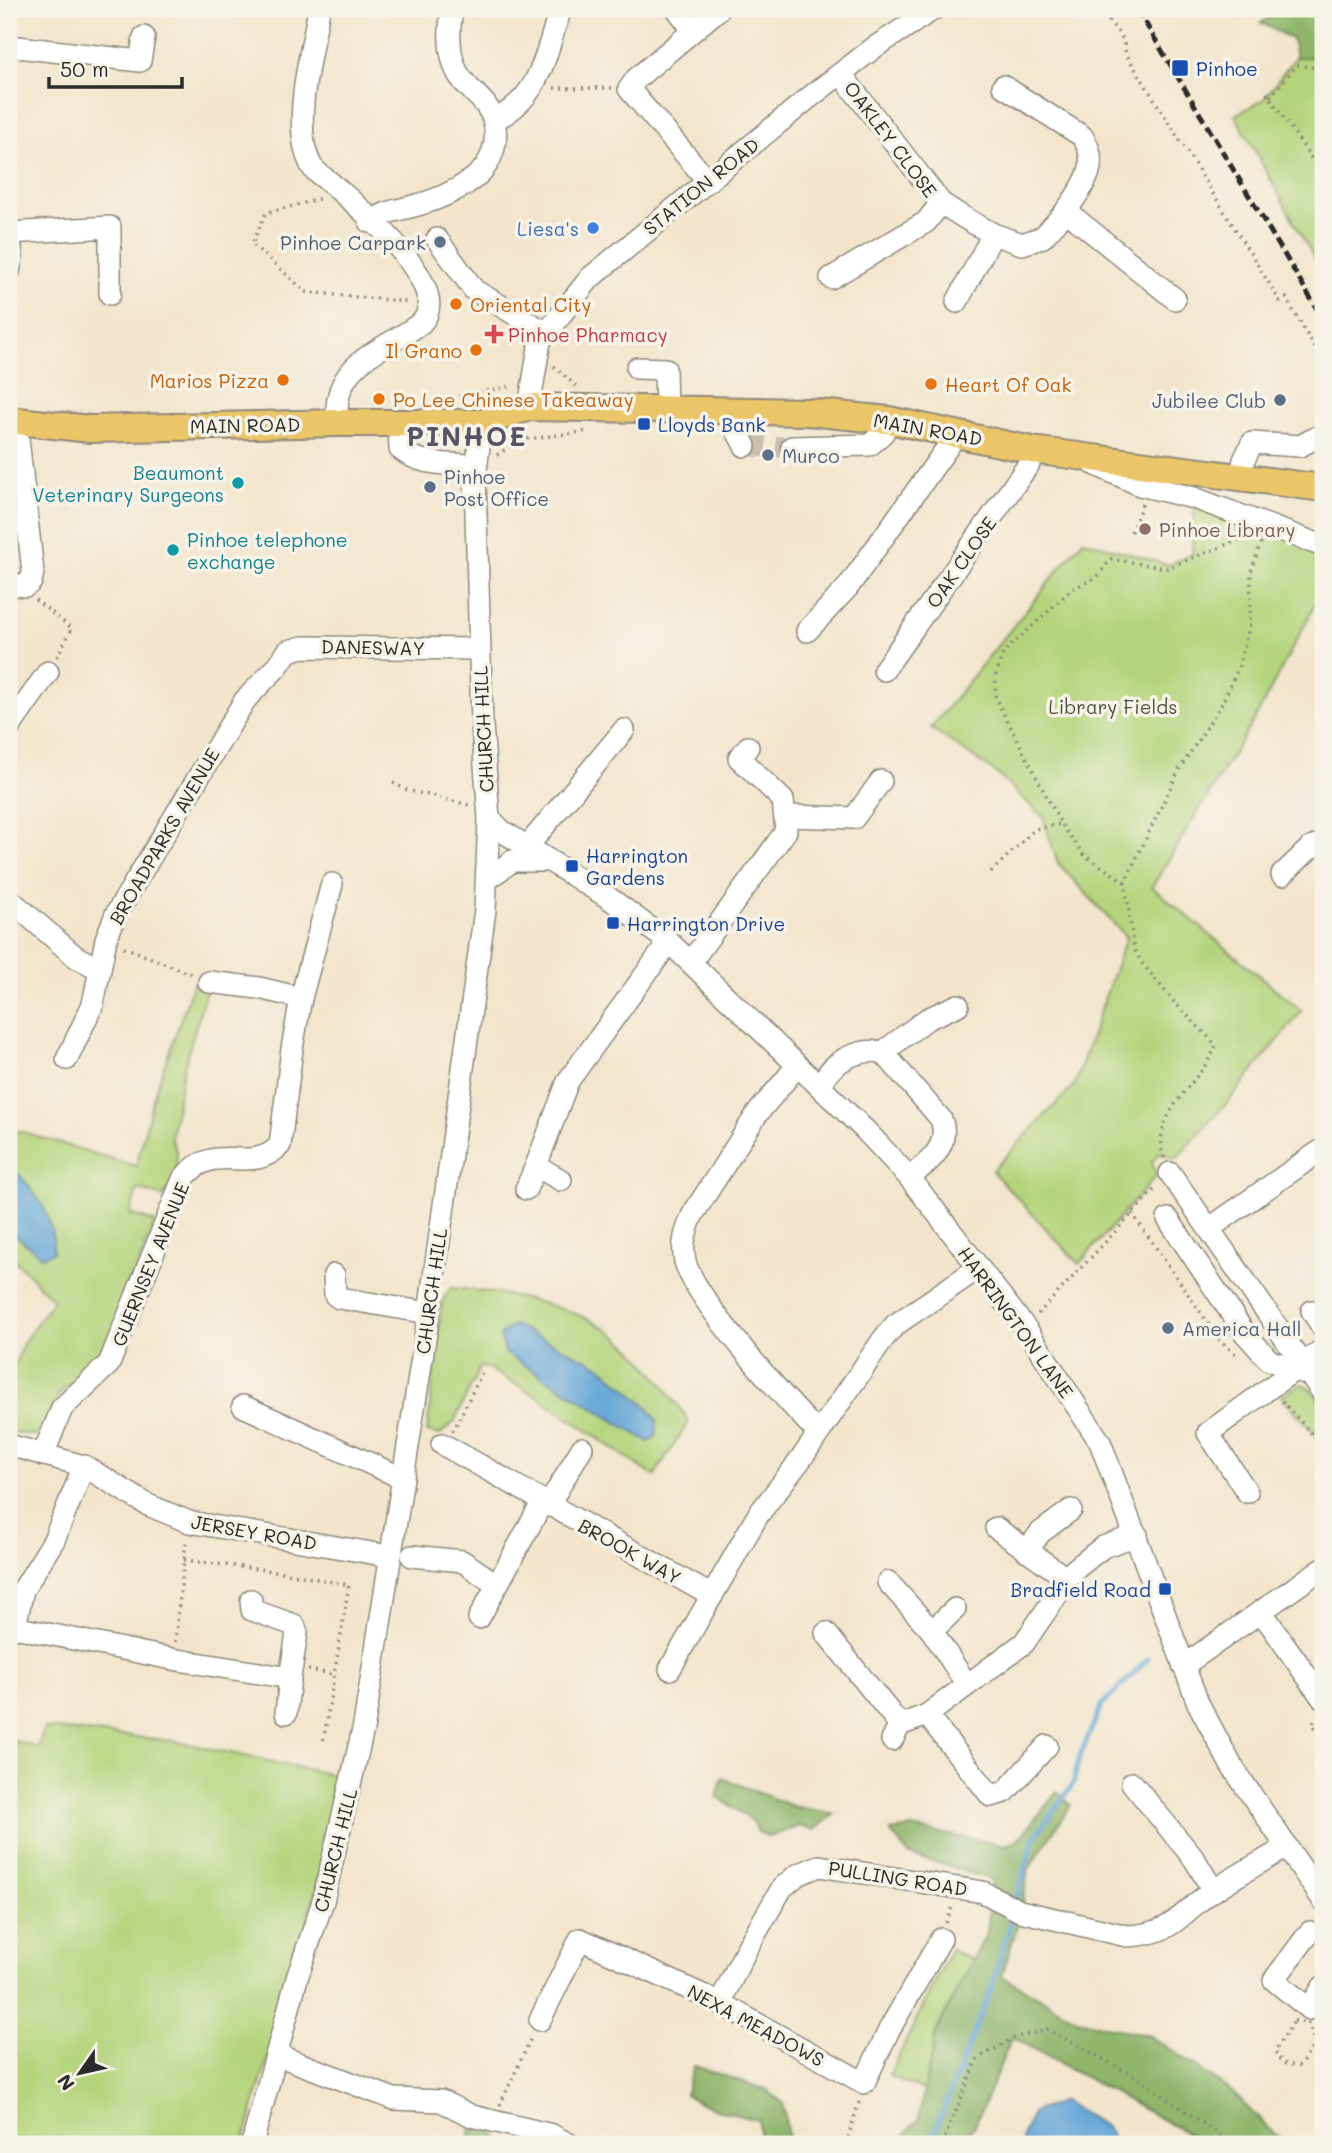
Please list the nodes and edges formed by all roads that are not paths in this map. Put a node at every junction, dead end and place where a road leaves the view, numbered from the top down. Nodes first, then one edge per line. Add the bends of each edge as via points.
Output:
1 (319, 9) edge
2 (452, 9) edge
3 (561, 9) edge
4 (677, 9) edge
5 (719, 9) edge
6 (934, 9) edge
7 (693, 30) junction
8 (144, 37) dead end
9 (9, 46) edge
10 (841, 74) junction
11 (1016, 87) dead end
12 (494, 120) junction
13 (708, 181) junction
14 (941, 204) junction
15 (1066, 211) junction
16 (370, 222) junction
17 (9, 232) edge
18 (993, 234) junction
19 (437, 239) dead end
20 (9, 271) edge
21 (831, 278) dead end
22 (110, 294) dead end
23 (1175, 299) dead end
24 (957, 302) dead end
25 (545, 332) junction
26 (637, 368) dead end
27 (529, 407) junction
28 (666, 408) junction
29 (733, 409) junction
30 (889, 420) junction
31 (13, 421) edge
32 (338, 423) junction
33 (399, 423) junction
34 (482, 423) junction
35 (957, 433) junction
36 (1323, 434) edge
37 (745, 446) dead end
38 (792, 447) tunnel mouth
39 (1032, 450) junction
40 (1076, 456) junction
41 (476, 465) junction
42 (1240, 478) junction
43 (1323, 488) edge
44 (1323, 546) edge
45 (18, 585) edge
46 (807, 631) dead end
47 (479, 649) junction
48 (277, 667) joint
49 (884, 670) dead end
50 (48, 672) road end
51 (9, 728) edge
52 (624, 730) dead end
53 (748, 747) dead end
54 (881, 781) dead end
55 (488, 812) junction
56 (787, 816) junction
57 (1323, 842) edge
58 (527, 847) junction
59 (550, 861) junction
60 (1282, 875) dead end
61 (489, 878) junction
62 (332, 884) dead end
63 (9, 899) edge
64 (669, 942) junction
65 (691, 962) junction
66 (100, 969) junction
67 (209, 982) road end
68 (301, 998) junction
69 (958, 1004) dead end
70 (883, 1052) junction
71 (67, 1059) dead end
72 (797, 1066) junction
73 (821, 1087) junction
74 (1323, 1149) edge
75 (536, 1166) junction
76 (1170, 1173) road end
77 (909, 1177) junction
78 (561, 1180) dead end
79 (526, 1189) dead end
80 (1168, 1219) dead end
81 (1210, 1228) junction
82 (977, 1269) junction
83 (334, 1275) dead end
84 (429, 1313) junction
85 (1323, 1349) edge
86 (1308, 1376) edge
87 (243, 1406) dead end
88 (818, 1433) junction
89 (9, 1445) edge
90 (445, 1445) road end
91 (582, 1448) dead end
92 (43, 1455) junction
93 (84, 1466) junction
94 (402, 1478) junction
95 (1247, 1492) dead end
96 (545, 1504) junction
97 (1071, 1510) dead end
98 (996, 1528) dead end
99 (1137, 1535) junction
100 (1027, 1551) junction
101 (389, 1556) junction
102 (412, 1556) dead end
103 (1323, 1568) edge
104 (1066, 1578) junction
105 (888, 1582) dead end
106 (496, 1584) junction
107 (712, 1597) junction
108 (251, 1600) dead end
109 (955, 1609) dead end
110 (1261, 1611) junction
111 (478, 1618) dead end
112 (12, 1626) edge
113 (932, 1631) junction
114 (826, 1633) dead end
115 (1182, 1666) junction
116 (670, 1669) dead end
117 (290, 1678) junction
118 (968, 1685) junction
119 (1323, 1699) edge
120 (286, 1713) dead end
121 (927, 1715) junction
122 (1047, 1746) dead end
123 (1132, 1783) dead end
124 (1287, 1847) junction
125 (1315, 1869) edge
126 (1213, 1890) junction
127 (1323, 1900) edge
128 (1310, 1932) dead end
129 (940, 1939) road end
130 (1323, 1987) edge
131 (720, 2003) junction
132 (540, 2020) road end
133 (276, 2055) junction
134 (252, 2144) edge
135 (569, 2144) edge

1 - 16 street via 306,89 304,142 310,164
2 - 12 street via 449,34 456,70
3 - 12 street via 535,85 523,102
4 - 7 street
5 - 7 street
6 - 10 street, STATION ROAD
7 - 13 street via 629,89
8 - 9 street via 140,61
10 - 13 street, STATION ROAD
10 - 14 street, OAKLEY CLOSE
11 - 15 street, OAKLEY CLOSE via 1083,136 1088,145 1092,158 1088,179
12 - 16 street via 492,155 474,178 432,200 388,211
13 - 25 street, STATION ROAD via 590,278
14 - 18 street, OAKLEY CLOSE
14 - 21 street, OAKLEY CLOSE via 926,222
15 - 18 street, OAKLEY CLOSE via 1050,231 1030,243 1015,243
15 - 23 street
16 - 32 street via 412,264 430,304 421,323 349,370 339,394
17 - 20 street
17 - 22 street via 110,227
18 - 24 street
19 - 25 street via 474,290
25 - 27 street, STATION ROAD via 537,348
26 - 28 street via 665,369
27 - 28 main road, MAIN ROAD
27 - 34 main road, MAIN ROAD
28 - 29 main road, MAIN ROAD
29 - 30 main road, MAIN ROAD
29 - 37 street via 732,422
30 - 35 main road, MAIN ROAD
30 - 38 street via 870,444
31 - 32 main road, MAIN ROAD via 90,429
31 - 45 street via 33,572 31,582
32 - 33 main road, MAIN ROAD
33 - 34 main road, MAIN ROAD
33 - 41 street via 400,449 411,458
34 - 41 street, CHURCH HILL
35 - 39 main road, MAIN ROAD
35 - 46 street via 848,587
36 - 42 street via 1300,446 1252,443
39 - 40 main road, MAIN ROAD
39 - 49 street, OAK CLOSE via 1029,464
40 - 42 main road, MAIN ROAD
40 - 44 street via 1147,487 1194,498
41 - 47 street, CHURCH HILL
42 - 43 main road, MAIN ROAD
47 - 48 street, DANESWAY via 303,647 288,651
47 - 55 street, CHURCH HILL
48 - 66 street, BROADPARKS AVENUE via 245,700 116,915
50 - 51 street
52 - 58 street
53 - 56 street via 739,758 779,794
54 - 56 street via 854,818
55 - 58 street, HARRINGTON LANE via 502,831
55 - 61 street, CHURCH HILL
56 - 65 street via 784,836
57 - 60 street
58 - 59 street, HARRINGTON LANE
59 - 61 street via 512,861
59 - 64 street, HARRINGTON LANE
61 - 84 street, CHURCH HILL
62 - 68 street, GUERNSEY AVENUE
63 - 66 street via 76,957
64 - 65 street, HARRINGTON LANE
64 - 75 street via 568,1081
65 - 72 street, HARRINGTON LANE
66 - 71 street, BROADPARKS AVENUE via 93,1004
67 - 68 street
68 - 92 street, GUERNSEY AVENUE via 280,1145 266,1157 204,1160 191,1169 156,1242 109,1364 62,1408
69 - 70 street via 927,1019
70 - 73 street via 836,1063 826,1072
70 - 77 street via 944,1128 942,1146
72 - 73 street, HARRINGTON LANE
72 - 88 street via 757,1114 693,1214 683,1250 689,1274 707,1300
73 - 77 street, HARRINGTON LANE
74 - 81 street
75 - 78 street
75 - 79 street
76 - 81 street
77 - 82 street, HARRINGTON LANE
80 - 86 street via 1244,1332 1269,1360
81 - 86 street
82 - 88 street via 895,1325
82 - 99 street, HARRINGTON LANE via 1027,1330 1100,1442
83 - 84 street via 339,1298
84 - 94 street, CHURCH HILL
85 - 86 street
86 - 95 street via 1272,1387 1208,1433
87 - 94 street
88 - 107 street via 758,1515
89 - 92 street, JERSEY ROAD
90 - 96 street, BROOK WAY
91 - 96 street
92 - 93 street, JERSEY ROAD
93 - 101 street, JERSEY ROAD via 148,1505 189,1522
93 - 112 street via 54,1540 23,1590
94 - 101 street, CHURCH HILL
96 - 106 street
96 - 107 street, BROOK WAY
97 - 100 street via 1040,1533
98 - 100 street
99 - 104 street via 1103,1547
99 - 115 street, HARRINGTON LANE
100 - 104 street
101 - 133 street, CHURCH HILL via 364,1726 347,1803
102 - 106 street via 462,1561
103 - 110 street
104 - 118 street via 1031,1637
105 - 113 street
106 - 111 street
107 - 116 street
108 - 117 street via 252,1610 294,1625 297,1633
109 - 113 street
110 - 115 street
110 - 119 street
112 - 117 street
113 - 118 street
114 - 121 street via 896,1732
115 - 124 street, HARRINGTON LANE via 1231,1765
117 - 120 street
118 - 121 street
121 - 122 street via 991,1796 1004,1792
123 - 126 street via 1195,1860
124 - 125 street, HARRINGTON LANE
124 - 126 street
125 - 127 street, HARRINGTON LANE
126 - 131 street, PULLING ROAD via 1170,1927 1126,1936 1012,1907 960,1886 832,1866 807,1868 782,1888
128 - 130 street via 1274,1980 1309,2009
129 - 131 street, NEXA MEADOWS via 864,2083
131 - 132 street, NEXA MEADOWS via 580,1939
133 - 134 street, CHURCH HILL
133 - 135 street via 394,2099 441,2101 491,2122 552,2135

